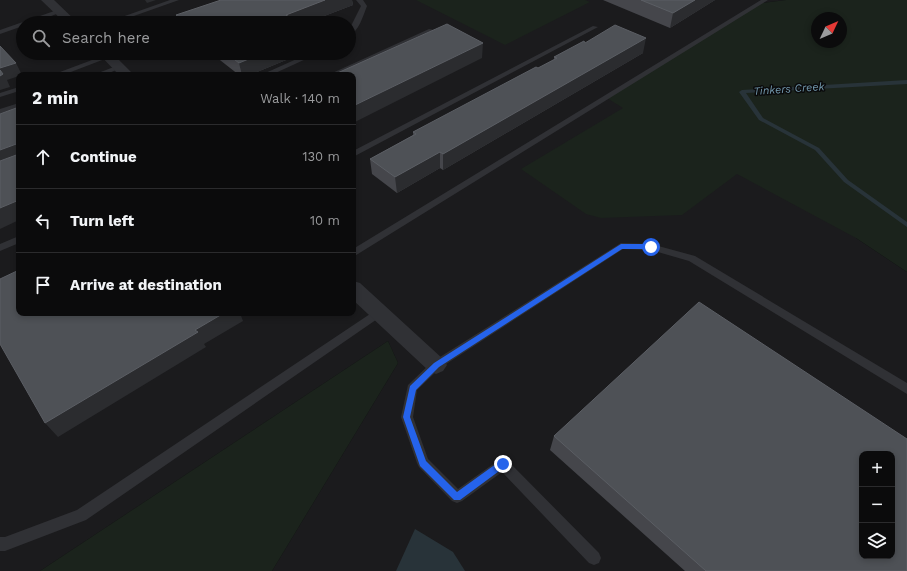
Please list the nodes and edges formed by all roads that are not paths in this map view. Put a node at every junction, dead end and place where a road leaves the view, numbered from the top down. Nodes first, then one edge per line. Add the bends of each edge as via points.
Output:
1 (47, 0) edge
2 (176, 0) edge
3 (359, 0) edge
4 (765, 0) edge
5 (60, 11) junction
6 (46, 16) edge
7 (65, 16) edge
8 (129, 16) edge
9 (356, 24) edge
10 (16, 26) edge
11 (595, 27) dead end
12 (431, 30) edge
13 (0, 32) edge
14 (94, 60) edge
15 (111, 60) edge
16 (300, 60) edge
17 (123, 71) edge
18 (64, 72) edge
19 (272, 72) edge
20 (339, 72) edge
21 (16, 90) edge
22 (0, 96) edge
23 (16, 106) edge
24 (0, 112) edge
25 (356, 152) edge
26 (16, 240) edge
27 (0, 248) edge
28 (356, 252) edge
29 (356, 291) edge
30 (379, 312) junction
31 (436, 365) junction
32 (907, 388) edge
33 (0, 544) edge
34 (594, 558) dead end

1 - 5 street
2 - 8 lane
3 - 9 lane via 364,6
4 - 28 lane
5 - 6 lane
5 - 7 street
10 - 13 lane
11 - 25 lane
12 - 20 lane
14 - 18 lane
15 - 17 street
16 - 19 lane
21 - 22 lane
23 - 24 lane
26 - 27 lane
29 - 30 street
30 - 31 street
30 - 33 lane via 81,515
31 - 32 lane via 621,246 651,247 692,258
31 - 34 lane via 412,388 407,417 423,463 457,497 503,464

